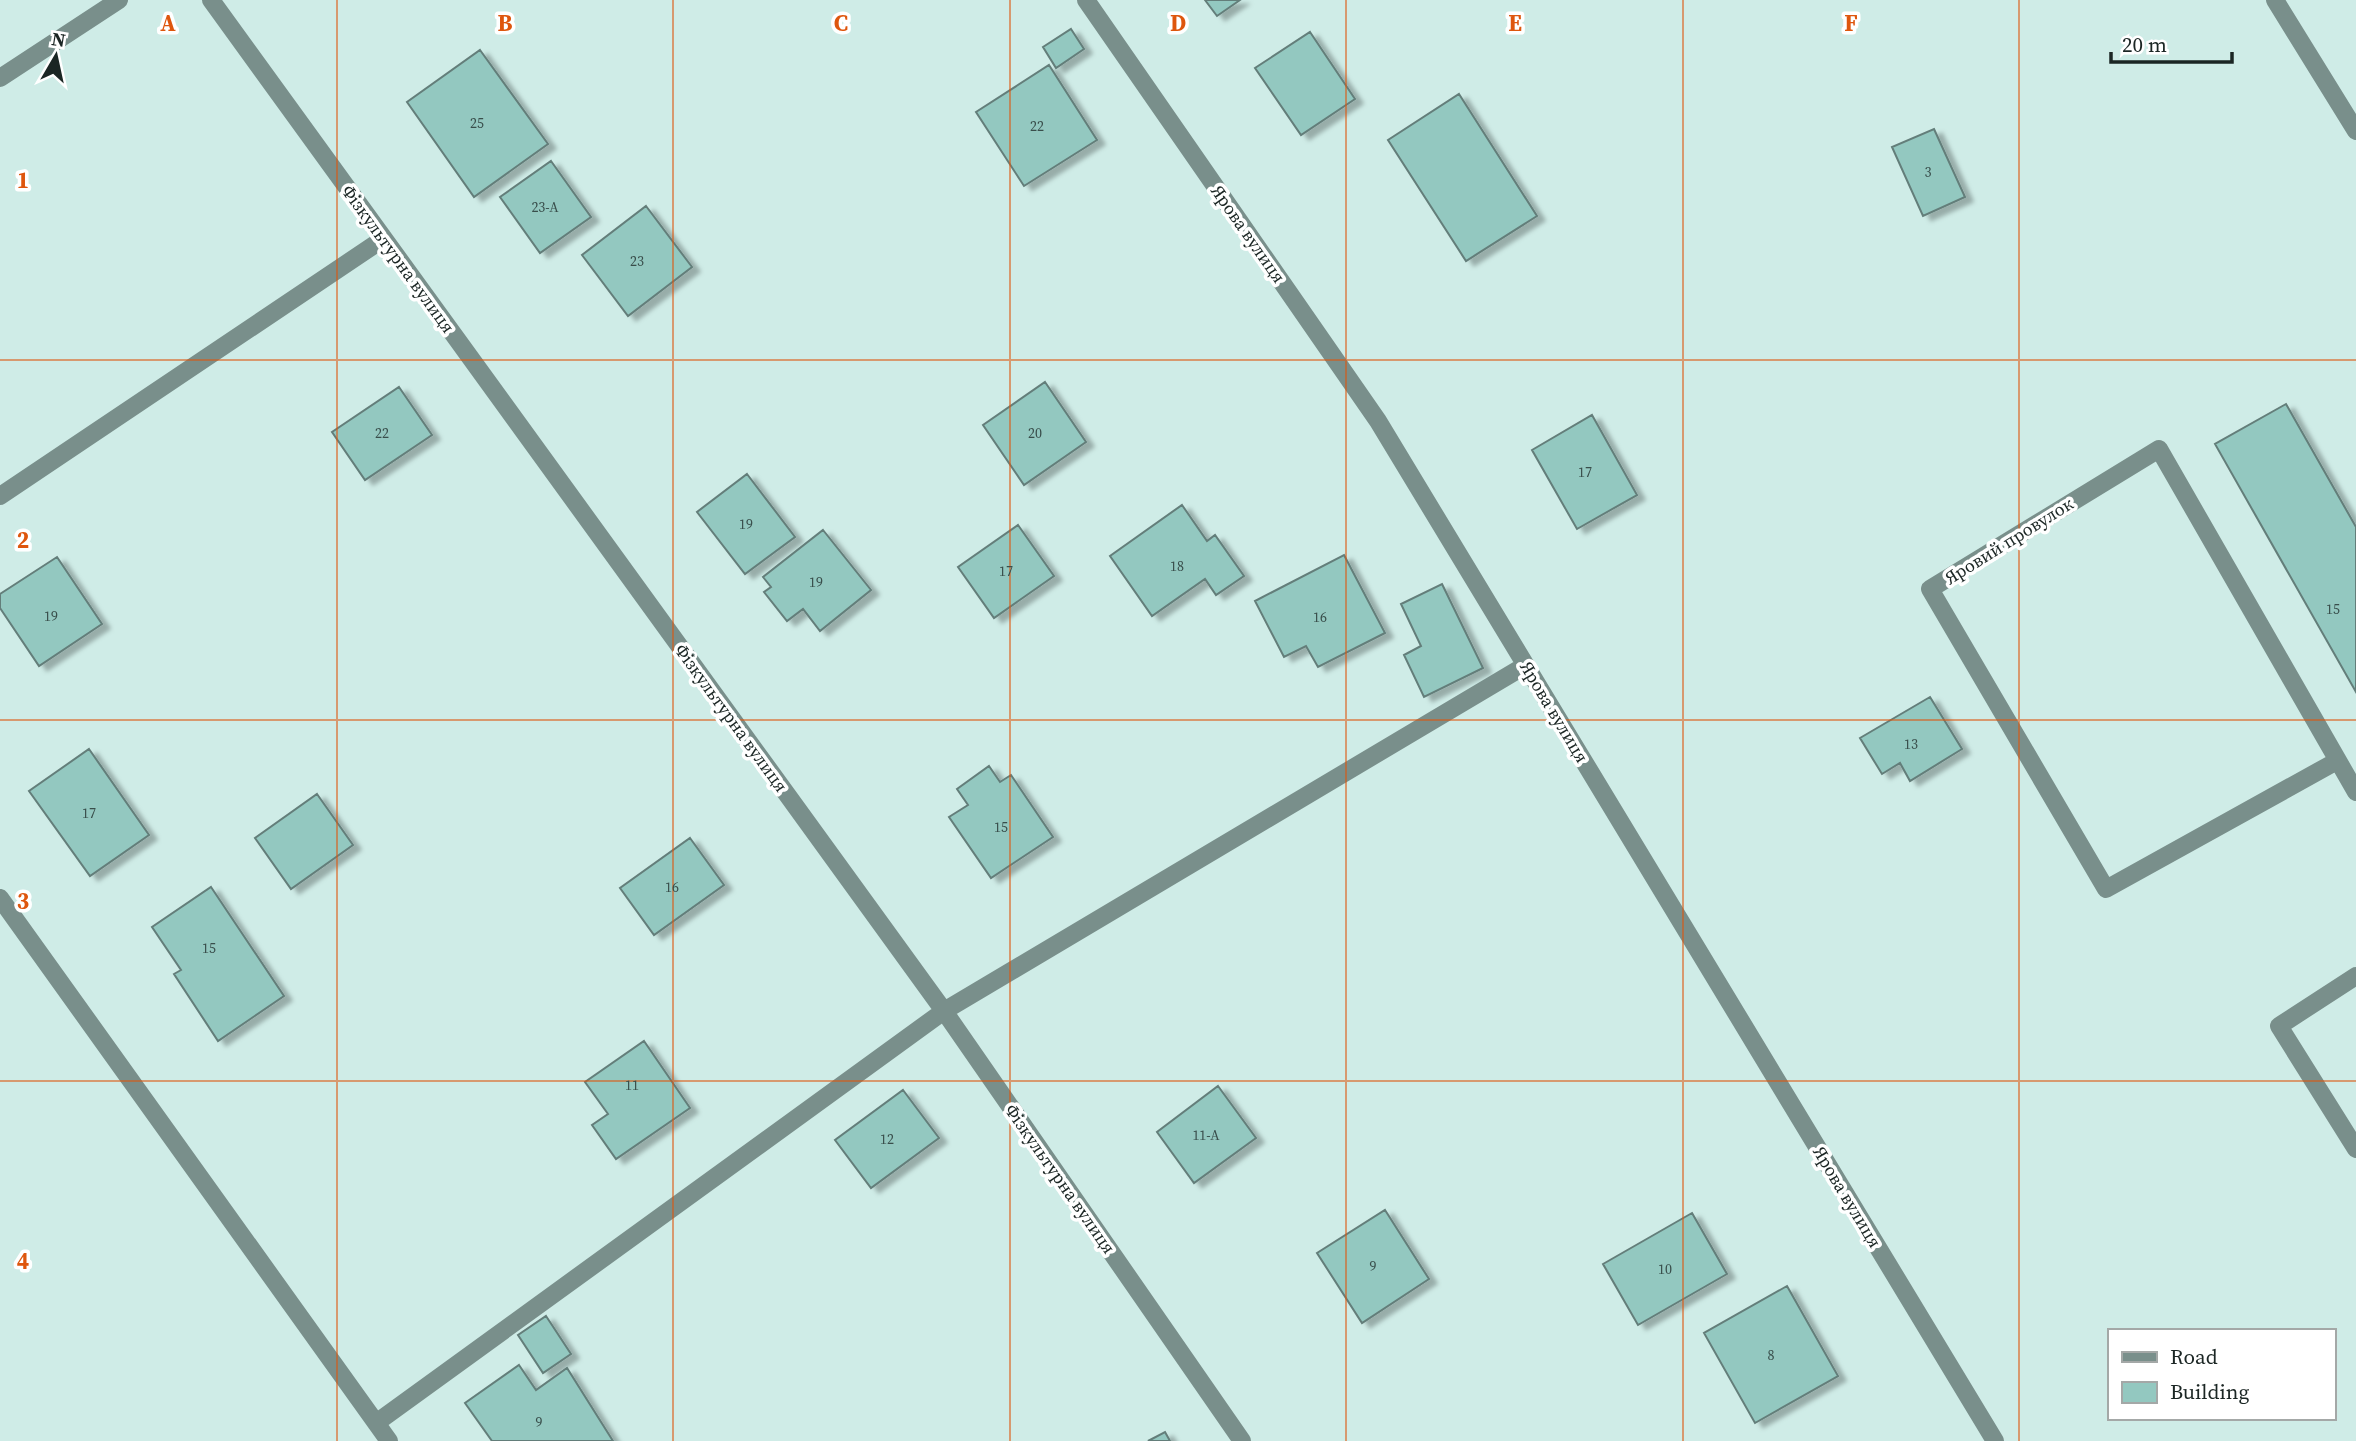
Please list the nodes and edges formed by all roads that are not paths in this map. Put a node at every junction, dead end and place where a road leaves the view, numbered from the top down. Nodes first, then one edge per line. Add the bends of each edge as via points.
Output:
1 (119, 0) edge
2 (211, 0) edge
3 (1086, 0) edge
4 (2275, 0) edge
5 (0, 78) edge
6 (2356, 131) edge
7 (383, 239) junction
8 (0, 496) edge
9 (1526, 665) junction
10 (2337, 761) junction
11 (2356, 792) edge
12 (0, 898) edge
13 (2356, 976) edge
14 (944, 1011) junction
15 (2356, 1149) edge
16 (376, 1423) junction
17 (389, 1441) edge
18 (1242, 1441) edge
19 (1995, 1441) edge

1 - 5 street
2 - 7 street, Фізкультурна вулиця
3 - 9 street, Ярова вулиця via 1378,421
4 - 6 street
7 - 8 street
7 - 14 street, Фізкультурна вулиця
9 - 14 street
9 - 19 street, Ярова вулиця
10 - 10 street, Яровий провулок via 2106,889 1930,589 2159,449
10 - 11 street
12 - 16 street
13 - 15 street via 2279,1026
14 - 16 street
14 - 18 street, Фізкультурна вулиця
16 - 17 street

